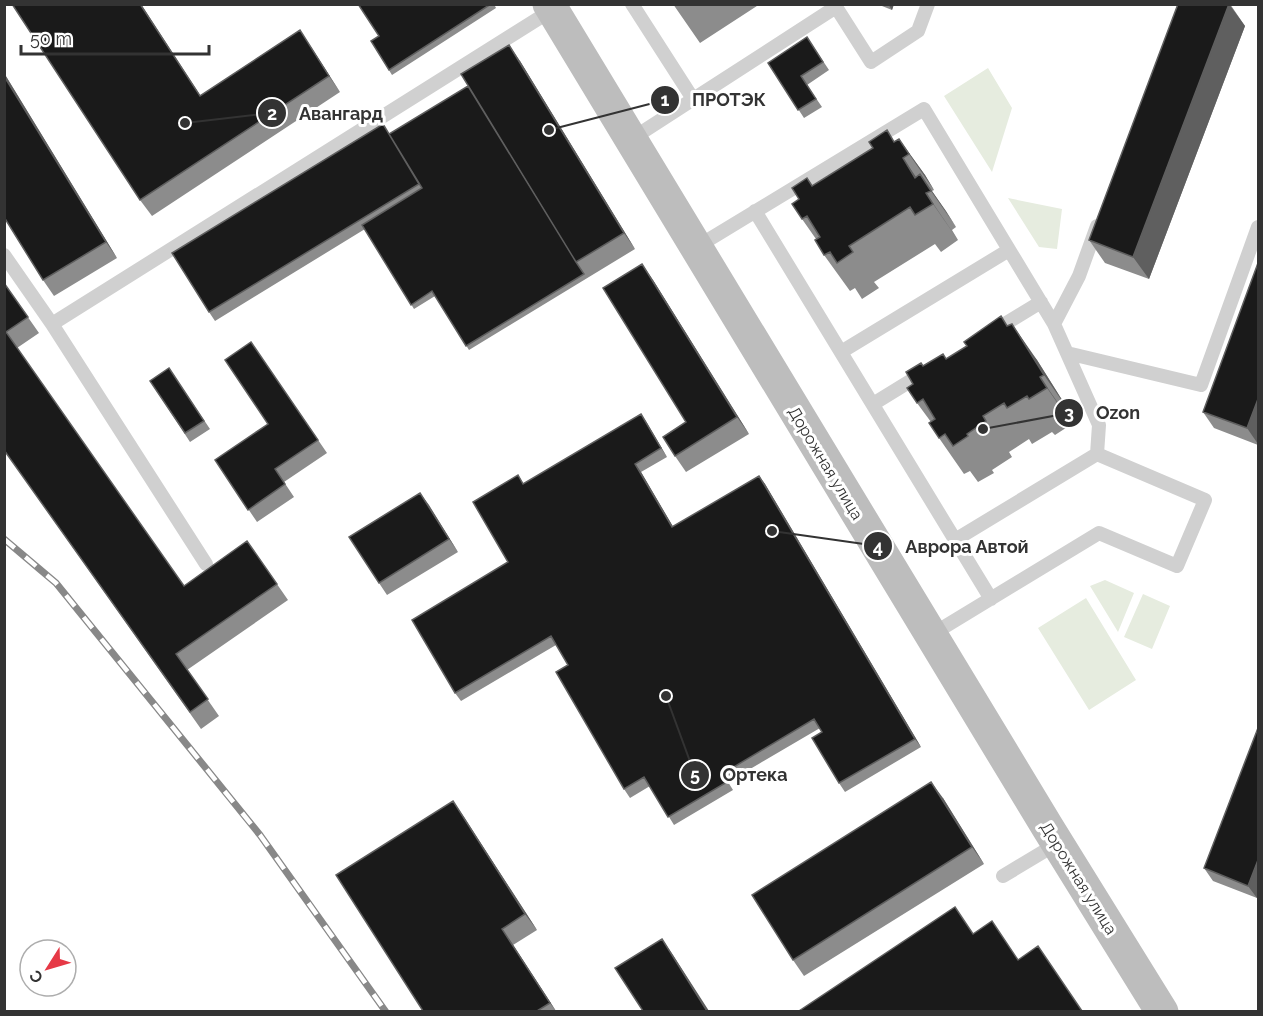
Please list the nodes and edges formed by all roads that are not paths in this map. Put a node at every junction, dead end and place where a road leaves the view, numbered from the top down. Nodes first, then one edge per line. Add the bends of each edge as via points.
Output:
1 (632, 4) edge
2 (928, 4) edge
3 (836, 6) edge
4 (550, 7) edge
5 (693, 99) junction
6 (630, 140) junction
7 (755, 211) junction
8 (1103, 211) edge
9 (1258, 227) edge
10 (695, 248) junction
11 (1009, 250) junction
12 (4, 255) edge
13 (1041, 302) junction
14 (52, 324) junction
15 (1054, 324) junction
16 (981, 338) edge
17 (841, 352) junction
18 (1067, 353) junction
19 (932, 368) edge
20 (873, 404) junction
21 (1097, 454) junction
22 (955, 540) junction
23 (206, 564) dead end
24 (991, 598) junction
25 (931, 635) junction
26 (1058, 843) junction
27 (1003, 876) dead end
28 (1162, 1011) edge

1 - 5 lane
2 - 3 lane via 918,31 871,62
3 - 5 lane
4 - 6 street, Дорожная улица
4 - 14 lane
5 - 6 lane
6 - 10 street, Дорожная улица
7 - 10 lane
7 - 11 lane via 924,109
7 - 17 lane
8 - 15 lane via 1079,276
9 - 18 lane via 1201,385
10 - 25 street, Дорожная улица
11 - 13 lane
11 - 17 lane
12 - 14 lane
13 - 15 lane
13 - 16 lane
14 - 23 lane
15 - 18 lane
17 - 20 lane
18 - 21 lane via 1099,425
19 - 20 lane
20 - 22 lane
21 - 22 lane
21 - 24 lane via 1205,500 1177,566 1099,533
22 - 24 lane
24 - 25 lane
25 - 26 street, Дорожная улица
26 - 27 lane
26 - 28 street, Дорожная улица

